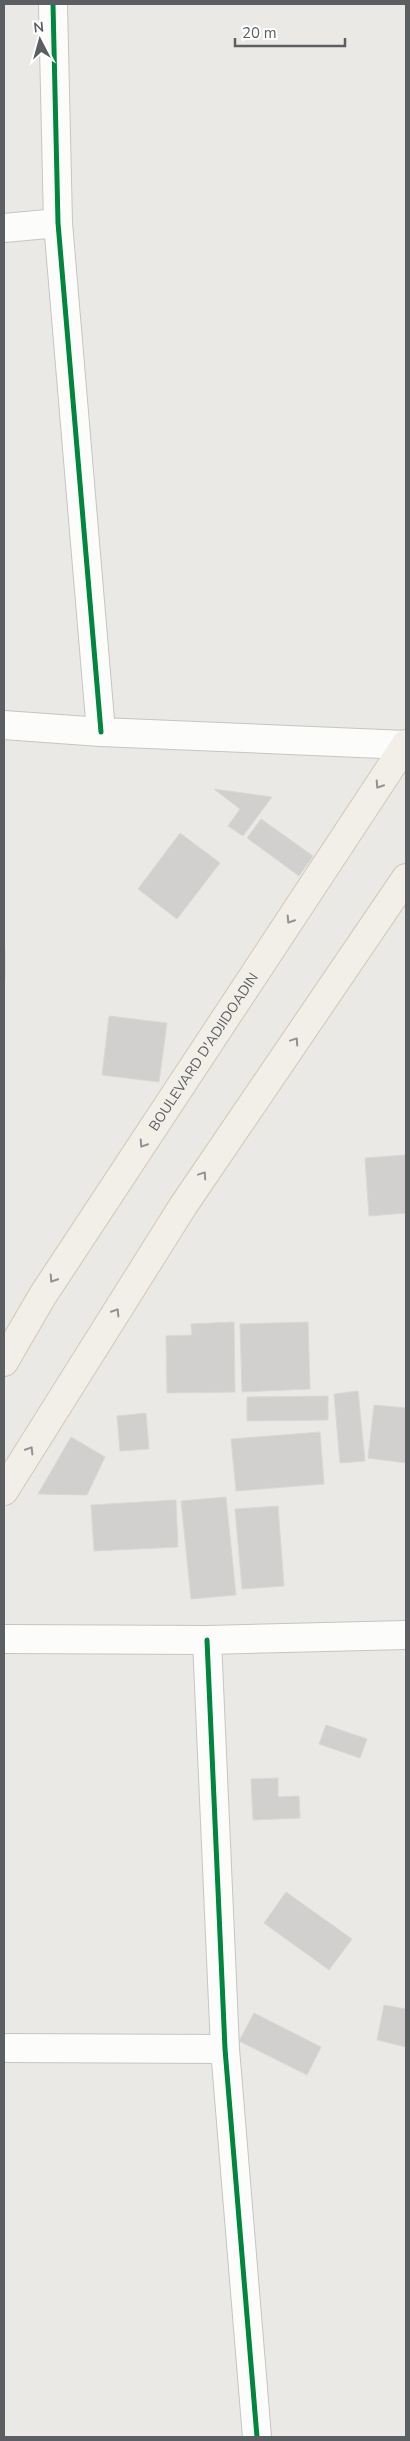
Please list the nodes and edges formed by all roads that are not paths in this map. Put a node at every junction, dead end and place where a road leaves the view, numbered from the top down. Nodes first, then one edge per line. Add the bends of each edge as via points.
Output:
1 (53, 4) edge
2 (58, 223) junction
3 (4, 228) edge
4 (4, 725) edge
5 (101, 732) junction
6 (406, 744) edge
7 (406, 878) edge
8 (4, 1362) edge
9 (4, 1491) edge
10 (406, 1635) edge
11 (4, 1639) edge
12 (208, 1640) junction
13 (4, 2048) edge
14 (225, 2049) junction
15 (257, 2437) edge

1 - 2 street
2 - 3 street
2 - 5 street
4 - 5 street
5 - 6 street
6 -> 8 main road, BOULEVARD D'ADJIDOADIN via 43,1295
9 -> 7 main road via 183,1206
10 - 12 street
11 - 12 street
12 - 14 street
13 - 14 street
14 - 15 street

